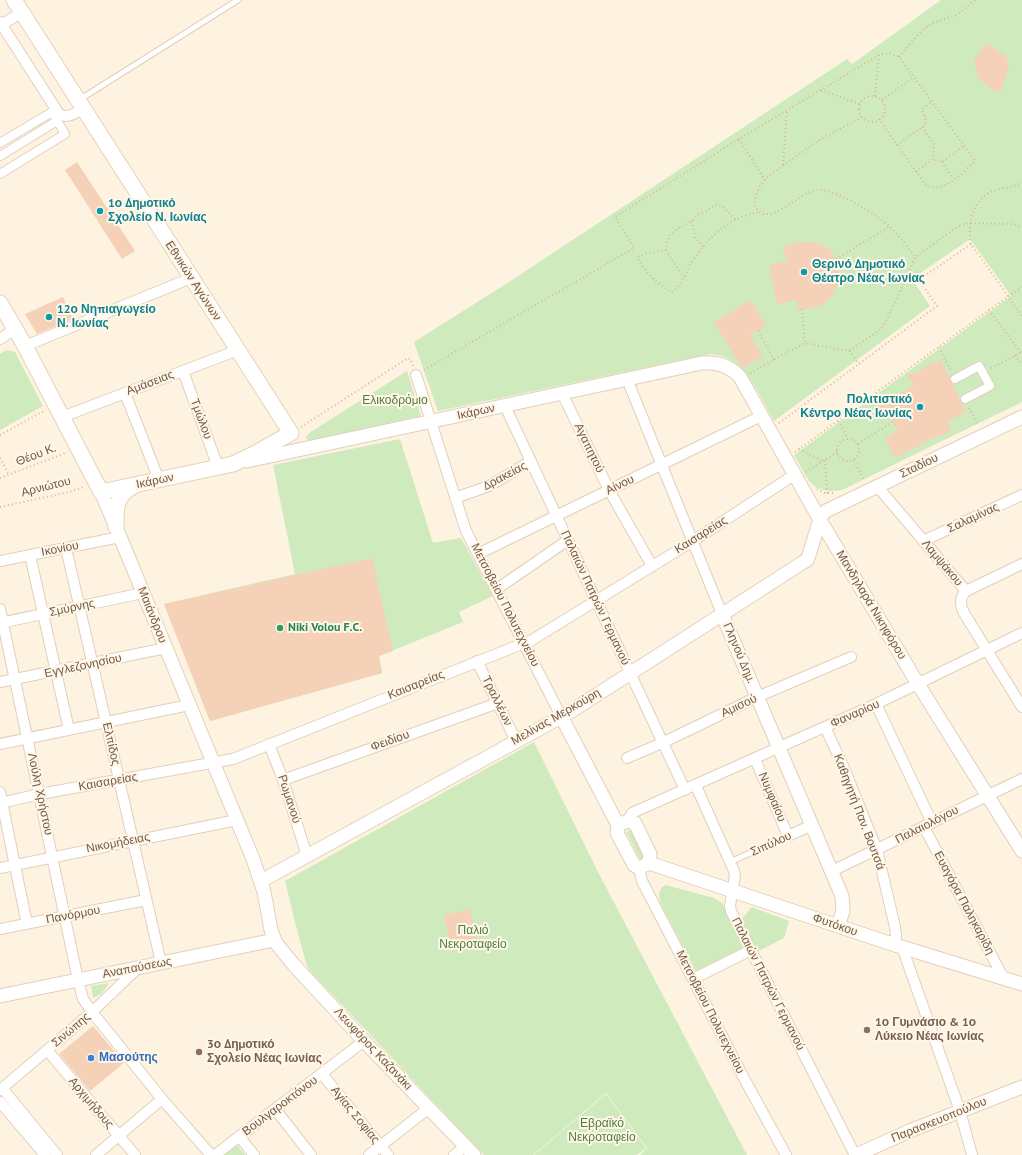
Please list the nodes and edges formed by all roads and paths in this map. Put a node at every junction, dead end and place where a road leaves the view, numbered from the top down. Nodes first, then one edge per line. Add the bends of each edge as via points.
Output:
1 (238, 0) edge
2 (975, 0) edge
3 (18, 6) edge
4 (1, 24) edge
5 (879, 55) junction
6 (899, 57) junction
7 (914, 77) junction
8 (821, 90) junction
9 (875, 96) junction
10 (882, 100) junction
11 (932, 101) junction
12 (860, 104) junction
13 (81, 105) junction
14 (787, 110) junction
15 (862, 117) junction
16 (879, 119) junction
17 (57, 121) junction
18 (922, 127) junction
19 (739, 139) junction
20 (0, 143) edge
21 (897, 145) junction
22 (964, 146) junction
23 (0, 156) edge
24 (933, 159) junction
25 (942, 162) junction
26 (783, 165) junction
27 (916, 172) junction
28 (0, 174) edge
29 (953, 179) junction
30 (765, 180) junction
31 (1022, 182) edge
32 (759, 212) junction
33 (735, 219) junction
34 (692, 221) junction
35 (971, 223) junction
36 (890, 226) junction
37 (1022, 228) edge
38 (971, 244) junction
39 (704, 247) junction
40 (666, 250) junction
41 (915, 257) junction
42 (836, 259) dead end
43 (907, 277) junction
44 (191, 278) junction
45 (684, 278) junction
46 (921, 280) junction
47 (1022, 287) edge
48 (1008, 296) junction
49 (0, 303) edge
50 (802, 309) dead end
51 (989, 310) junction
52 (1022, 316) edge
53 (15, 329) junction
54 (758, 331) dead end
55 (0, 339) edge
56 (805, 343) junction
57 (25, 346) junction
58 (238, 350) junction
59 (850, 351) junction
60 (1021, 352) edge
61 (1015, 356) junction
62 (408, 358) dead end
63 (774, 360) junction
64 (719, 364) joint
65 (859, 364) junction
66 (1022, 364) edge
67 (183, 371) junction
68 (983, 372) junction
69 (416, 375) joint
70 (747, 375) dead end
71 (627, 379) junction
72 (954, 379) dead end
73 (126, 393) junction
74 (562, 393) junction
75 (965, 399) dead end
76 (505, 406) junction
77 (59, 411) junction
78 (761, 416) junction
79 (1022, 418) edge
80 (838, 421) junction
81 (431, 422) junction
82 (892, 422) dead end
83 (984, 423) dead end
84 (775, 426) dead end
85 (978, 426) dead end
86 (291, 433) junction
87 (0, 435) edge
88 (848, 438) junction
89 (858, 444) junction
90 (79, 448) junction
91 (799, 449) junction
92 (837, 452) junction
93 (792, 454) dead end
94 (0, 458) edge
95 (854, 460) junction
96 (824, 461) junction
97 (531, 462) junction
98 (233, 464) junction
99 (662, 464) junction
100 (218, 467) junction
101 (799, 474) junction
102 (9, 475) junction
103 (0, 478) edge
104 (159, 480) junction
105 (138, 484) junction
106 (871, 484) junction
107 (814, 487) dead end
108 (98, 488) junction
109 (609, 490) junction
110 (840, 492) dead end
111 (828, 493) junction
112 (1022, 494) edge
113 (455, 498) junction
114 (0, 508) edge
115 (556, 516) junction
116 (820, 520) junction
117 (118, 532) junction
118 (568, 540) junction
119 (692, 541) junction
120 (923, 541) junction
121 (66, 548) junction
122 (478, 554) junction
123 (30, 555) junction
124 (0, 561) edge
125 (1022, 564) edge
126 (652, 566) junction
127 (497, 589) junction
128 (966, 592) junction
129 (143, 593) junction
130 (596, 600) junction
131 (80, 606) junction
132 (0, 609) edge
133 (43, 614) junction
134 (722, 614) junction
135 (2, 623) edge
136 (1022, 633) edge
137 (524, 643) junction
138 (166, 648) junction
139 (986, 650) junction
140 (851, 657) dead end
141 (477, 661) junction
142 (93, 664) junction
143 (56, 672) junction
144 (630, 672) junction
145 (15, 680) junction
146 (0, 682) edge
147 (918, 684) junction
148 (758, 697) junction
149 (498, 703) junction
150 (876, 704) junction
151 (189, 705) junction
152 (1022, 707) edge
153 (561, 716) junction
154 (106, 722) junction
155 (825, 727) junction
156 (69, 730) junction
157 (28, 738) junction
158 (516, 741) junction
159 (662, 743) junction
160 (0, 744) edge
161 (269, 744) junction
162 (778, 748) junction
163 (627, 758) dead end
164 (755, 758) junction
165 (213, 763) junction
166 (1022, 779) edge
167 (119, 780) junction
168 (283, 780) junction
169 (696, 786) junction
170 (685, 790) junction
171 (0, 792) edge
172 (40, 794) junction
173 (987, 795) junction
174 (1, 803) edge
175 (237, 820) junction
176 (623, 823) junction
177 (928, 825) junction
178 (812, 826) junction
179 (788, 836) junction
180 (133, 840) junction
181 (876, 850) junction
182 (1022, 851) edge
183 (53, 856) junction
184 (307, 856) junction
185 (730, 862) junction
186 (15, 864) junction
187 (644, 865) junction
188 (0, 868) edge
189 (832, 871) junction
190 (261, 881) junction
191 (733, 890) junction
192 (146, 900) junction
193 (64, 917) junction
194 (27, 924) junction
195 (838, 926) junction
196 (0, 929) edge
197 (274, 940) junction
198 (898, 946) junction
199 (751, 950) junction
200 (161, 963) junction
201 (139, 967) junction
202 (694, 979) junction
203 (1004, 979) junction
204 (78, 980) junction
205 (1022, 984) edge
206 (0, 996) edge
207 (92, 1012) junction
208 (364, 1041) junction
209 (47, 1050) junction
210 (322, 1074) junction
211 (1022, 1087) edge
212 (1, 1089) edge
213 (162, 1099) junction
214 (0, 1102) edge
215 (429, 1108) junction
216 (275, 1109) junction
217 (960, 1110) junction
218 (119, 1136) junction
219 (239, 1136) junction
220 (381, 1146) junction
221 (470, 1151) edge
222 (862, 1154) edge
223 (45, 1155) edge
224 (57, 1155) edge
225 (96, 1155) edge
226 (135, 1155) edge
227 (211, 1155) edge
228 (215, 1155) edge
229 (254, 1155) edge
230 (311, 1155) edge
231 (370, 1155) edge
232 (388, 1155) edge
233 (454, 1155) edge
234 (786, 1155) edge
235 (972, 1155) edge

1 - 13 lane
2 - 6 path via 958,14 923,30
3 - 4 street
3 - 13 main road, Εθνικών Αγώνων
4 - 13 street via 59,114 67,116
5 - 6 path via 888,53
5 - 8 path
5 - 9 path
6 - 7 path
7 - 10 path
7 - 11 path
8 - 12 path
8 - 14 path
9 - 10 path
9 - 12 path via 867,96
10 - 16 path via 885,112
11 - 18 path via 922,110 926,120
11 - 22 path
12 - 15 path
13 - 44 main road, Εθνικών Αγώνων
14 - 19 path
14 - 26 path
15 - 16 path via 869,122
15 - 26 path via 821,139
16 - 21 path
17 - 20 street via 52,112
17 - 23 street
17 - 28 street via 65,134
18 - 21 path
18 - 24 path via 934,144
19 - 30 path
19 - 69 path via 615,217 634,248
21 - 27 path
22 - 25 path
22 - 29 path via 974,161
24 - 25 path
24 - 27 path
25 - 29 path
26 - 30 path
27 - 29 path via 925,184 930,186 944,186
30 - 32 path via 756,196 755,205
31 - 35 path via 992,191 983,197 973,212
32 - 33 path
32 - 36 path via 767,215 810,192 825,190 843,196
33 - 34 path via 722,206 715,205
33 - 39 path via 714,235
34 - 39 path via 695,238
34 - 40 path via 670,234
35 - 37 path via 1013,224
35 - 38 path
35 - 41 path via 960,226
36 - 41 path
36 - 42 path
38 - 46 path
38 - 48 path
39 - 45 path
40 - 45 path
40 - 45 path via 637,258 658,284 672,292
41 - 43 path
43 - 46 path
43 - 59 path via 880,330
44 - 57 street
44 - 58 main road, Εθνικών Αγώνων
46 - 65 path via 937,306
47 - 48 path
48 - 51 path
48 - 52 path
49 - 53 main road, Μαιάνδρου
50 - 56 path
51 - 60 path
51 - 80 path
53 - 55 street
53 - 57 main road, Μαιάνδρου
54 - 63 path
56 - 59 path
56 - 63 path
57 - 77 main road, Μαιάνδρου
58 - 67 street, Αμάσειας
58 - 86 main road, Εθνικών Αγώνων
59 - 65 path
60 - 61 path
61 - 66 path
61 - 68 path
62 - 86 path
63 - 70 path
64 - 71 street, Ικάρων via 702,363
64 - 78 street, Μανδηλαρά Νικηφόρου via 733,370 740,377
65 - 84 path
67 - 73 street, Αμάσειας
67 - 100 street, Τμώλου
68 - 72 street via 979,366
68 - 75 street via 990,386
69 - 81 street, Μετσοβείου Πολυτεχνείου
71 - 74 street, Ικάρων
71 - 99 street, Γληνού Δημ.
73 - 77 street, Αμάσειας
73 - 104 street
74 - 76 street, Ικάρων
74 - 109 street, Αγαπητού
76 - 81 street, Ικάρων
76 - 97 street, Παλαιών Πατρών Γερμανού
77 - 87 path
77 - 90 main road, Μαιάνδρου
78 - 99 street, Αίνου
78 - 101 street, Μανδηλαρά Νικηφόρου
79 - 106 street, Σταδίου
80 - 88 path
80 - 91 path
81 - 98 street, Ικάρων
81 - 113 street, Μετσοβείου Πολυτεχνείου
82 - 89 path
83 - 85 path
86 - 98 main road, Ικάρων
88 - 89 path
88 - 92 path via 840,442
89 - 95 path via 859,453
90 - 102 path, Θέου Κ.
90 - 108 main road, Μαιάνδρου
91 - 93 path
91 - 96 path
92 - 95 path via 842,459
92 - 96 path
94 - 102 path
95 - 106 path
96 - 101 path
96 - 111 path
97 - 113 street, Δρακείας via 489,486
97 - 115 street, Παλαιών Πατρών Γερμανού
98 - 100 main road, Ικάρων
99 - 109 street, Αίνου
99 - 119 street, Γληνού Δημ.
100 - 104 main road, Ικάρων
101 - 116 street, Μανδηλαρά Νικηφόρου
101 - 119 street, Καισαρείας
102 - 103 path, Θέου Κ.
104 - 105 main road, Ικάρων
105 - 108 main road, Ικάρων
105 - 117 main road via 127,489 120,497 117,505
106 - 116 street, Σταδίου via 826,511
106 - 120 street, Λαμψάκου
107 - 111 path via 819,492
108 - 114 path, Αρνιώτου
108 - 117 street, Μαιάνδρου
109 - 115 street, Αίνου
109 - 126 street, Αγαπητού
110 - 111 path
112 - 120 street, Σαλαμίνας
113 - 122 street, Μετσοβείου Πολυτεχνείου via 466,531
115 - 118 street, Παλαιών Πατρών Γερμανού
115 - 122 street, Αίνου
116 - 134 street, Μελίνας Μερκούρη via 807,560
116 - 147 street, Μανδηλαρά Νικηφόρου
117 - 121 street, Ικονίου
117 - 129 street, Μαιάνδρου
118 - 127 street
118 - 130 street, Παλαιών Πατρών Γερμανού
119 - 126 street, Καισαρείας
119 - 134 street, Γληνού Δημ.
120 - 128 street, Λαμψάκου
121 - 123 street, Ικονίου
121 - 131 street, Ελπίδος
122 - 127 street, Μετσοβείου Πολυτεχνείου
123 - 124 street, Ικονίου
123 - 133 street
125 - 128 street
126 - 130 street, Καισαρείας
127 - 137 street, Μετσοβείου Πολυτεχνείου
128 - 139 street, Λαμψάκου via 962,596 961,607
129 - 131 street, Σμύρνης
129 - 138 street, Μαιάνδρου
130 - 137 street, Καισαρείας
130 - 144 street, Παλαιών Πατρών Γερμανού
131 - 133 street, Σμύρνης
131 - 142 street, Ελπίδος
132 - 135 street, Λούλη Χρήστου
133 - 135 street, Σμύρνης
133 - 143 street
134 - 144 street, Μελίνας Μερκούρη
134 - 148 street, Γληνού Δημ.
135 - 145 street, Λούλη Χρήστου
136 - 139 street, Φαναρίου
137 - 141 street, Καισαρείας
137 - 153 street, Μετσοβείου Πολυτεχνείου
138 - 142 street, Εγγλεζονησίου
138 - 151 street, Μαιάνδρου
139 - 147 street, Φαναρίου
139 - 152 street, Λαμψάκου
140 - 148 street, Αμισού
141 - 149 street, Τραλλέων
141 - 161 street, Καισαρείας
142 - 143 street, Εγγλεζονησίου
142 - 154 street, Ελπίδος
143 - 145 street, Εγγλεζονησίου
143 - 156 street
144 - 153 street, Μελίνας Μερκούρη
144 - 159 street, Παλαιών Πατρών Γερμανού
145 - 146 street, Εγγλεζονησίου
145 - 157 street, Λούλη Χρήστου
147 - 150 street, Φαναρίου
147 - 173 street, Μανδηλαρά Νικηφόρου
148 - 159 street, Αμισού
148 - 162 street, Γληνού Δημ.
149 - 158 street, Τραλλέων
149 - 168 street, Φειδίου
150 - 155 street, Φαναρίου
150 - 177 street, Ευαγόρα Παληκαρίδη
151 - 154 street
151 - 165 street, Μαιάνδρου
153 - 158 street, Μελίνας Μερκούρη
153 - 176 street, Μετσοβείου Πολυτεχνείου
154 - 156 street
154 - 167 street, Ελπίδος
155 - 162 street, Φαναρίου
155 - 181 street, Καθηγητή Παν. Βουτσά
156 - 157 street
157 - 160 street
157 - 172 street, Λούλη Χρήστου
158 - 184 street, Μελίνας Μερκούρη
159 - 163 street, Αμισού
159 - 170 street, Παλαιών Πατρών Γερμανού
161 - 165 street, Καισαρείας via 233,759
161 - 168 street, Ρωμανού
162 - 164 street, Φαναρίου
162 - 178 street, Γληνού Δημ.
164 - 169 street, Φαναρίου
164 - 179 street, Νυμφαίου
165 - 167 street, Καισαρείας
165 - 175 street, Μαιάνδρου
166 - 173 street, Παλαιολόγου
167 - 172 street, Καισαρείας
167 - 180 street, Ελπίδος
168 - 184 street, Ρωμανού
169 - 170 street, Φαναρίου
169 - 185 street, Παλαιών Πατρών Γερμανού
170 - 176 street, Φαναρίου via 632,813
171 - 174 street
172 - 174 street, Καισαρείας
172 - 183 street, Λούλη Χρήστου
173 - 177 street, Παλαιολόγου
173 - 182 street, Μανδηλαρά Νικηφόρου
174 - 186 street
175 - 180 street, Νικομήδειας
175 - 190 street, Μαιάνδρου
176 - 187 street via 617,832 634,865
176 - 187 street via 635,823 650,854
177 - 181 street, Παλαιολόγου
177 - 203 street, Ευαγόρα Παληκαρίδη
178 - 179 street, Σιπύλου
178 - 189 street, Γληνού Δημ.
179 - 185 lane, Σιπύλου
180 - 183 street, Νικομήδειας
180 - 192 street, Ελπίδος
181 - 189 street, Παλαιολόγου
181 - 198 street, Καθηγητή Παν. Βουτσά
183 - 186 street, Νικομήδειας
183 - 193 street, Λούλη Χρήστου
184 - 190 street, Μελίνας Μερκούρη
185 - 191 street, Παλαιών Πατρών Γερμανού via 735,875
186 - 188 street, Νικομήδειας
186 - 194 street
187 - 191 street, Φυτόκου
187 - 202 street, Μετσοβείου Πολυτεχνείου via 642,881
189 - 195 street, Γληνού Δημ. via 844,903
190 - 197 street, Μαιάνδρου
191 - 195 street, Φυτόκου
191 - 199 street, Παλαιών Πατρών Γερμανού via 730,906
192 - 193 street, Πανόρμου
192 - 200 street, Ελπίδος
193 - 194 street, Πανόρμου
193 - 204 street, Λούλη Χρήστου
194 - 196 street, Πανόρμου
195 - 198 street, Φυτόκου
197 - 200 street, Αναπαύσεως
197 - 208 street, Λεωφόρος Καζανάκι
198 - 203 street, Φυτόκου
198 - 217 street, Καθηγητή Παν. Βουτσά
199 - 202 street
199 - 222 street, Παλαιών Πατρών Γερμανού
200 - 201 street, Αναπαύσεως
201 - 204 street, Αναπαύσεως
201 - 207 street, Σινώπης
202 - 234 street, Μετσοβείου Πολυτεχνείου
203 - 205 street, Φυτόκου
204 - 206 street, Αναπαύσεως
204 - 207 street, Λούλη Χρήστου via 83,999
207 - 209 street, Σινώπης
207 - 213 street, Λούλη Χρήστου
208 - 210 street, Βουλγαροκτόνου
208 - 215 street, Λεωφόρος Καζανάκι
209 - 212 street, Σινώπης
209 - 218 street, Αρχιμήδους
210 - 216 street, Βουλγαροκτόνου
210 - 220 street, Αγίας Σοφίας
211 - 217 street, Παρασκευοπούλου
212 - 224 street
213 - 218 street
213 - 227 street, Λούλη Χρήστου
214 - 223 street
215 - 220 street
215 - 221 street, Λεωφόρος Καζανάκι
216 - 219 street, Βουλγαροκτόνου
216 - 230 street
217 - 222 street, Παρασκευοπούλου
217 - 235 street, Καθηγητή Παν. Βουτσά
218 - 225 street
218 - 226 street, Αρχιμήδους
219 - 228 street, Βουλγαροκτόνου
219 - 229 street
220 - 231 street
220 - 232 street, Αγίας Σοφίας
221 - 233 street

